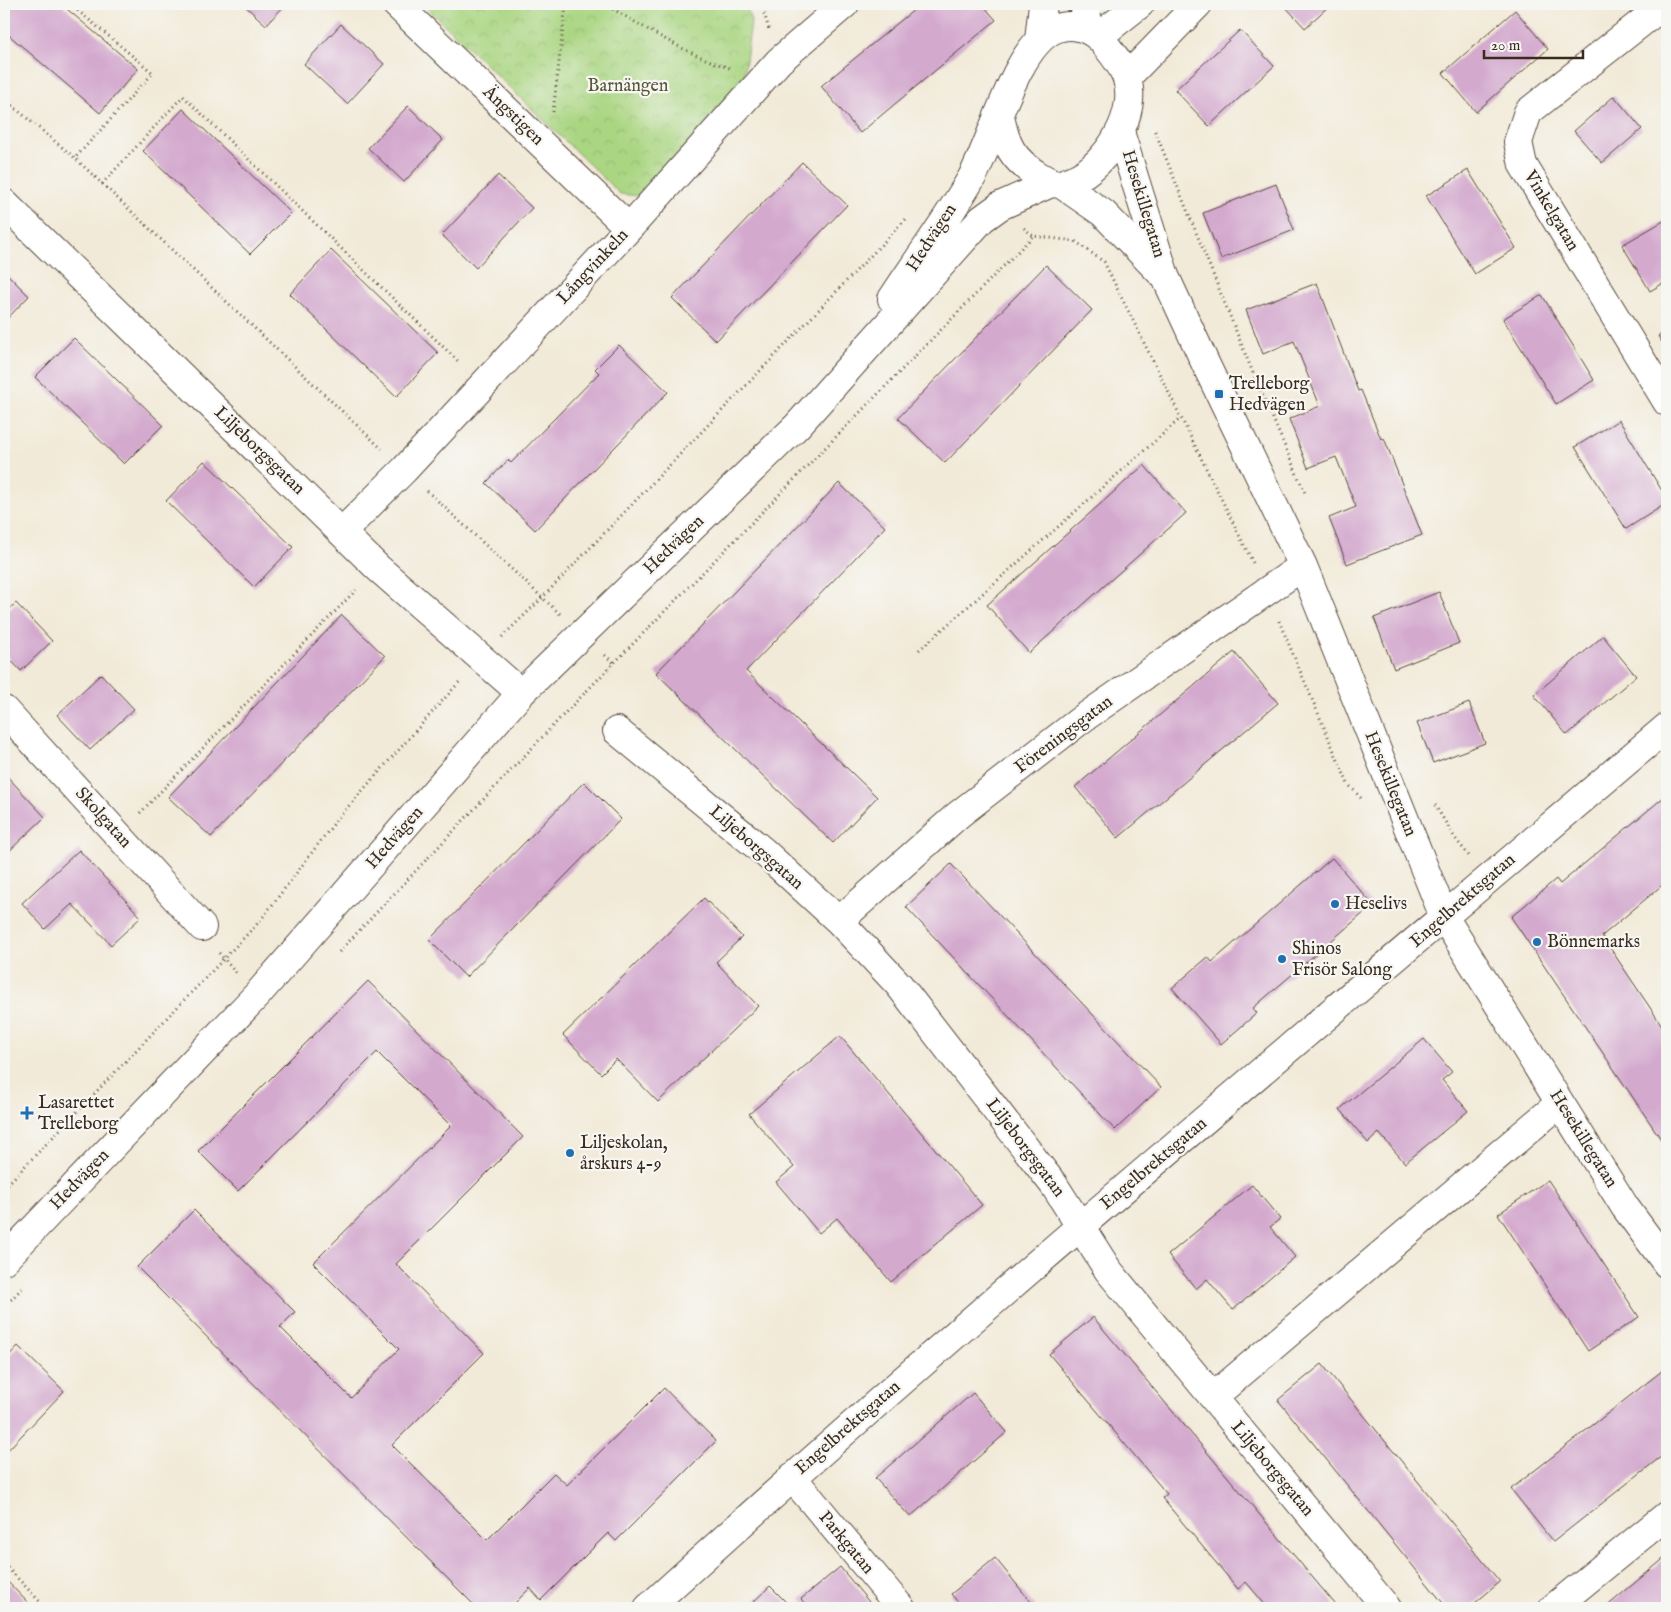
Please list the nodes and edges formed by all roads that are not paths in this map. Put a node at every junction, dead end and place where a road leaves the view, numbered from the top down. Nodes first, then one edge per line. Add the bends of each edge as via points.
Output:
1 (396, 4) edge
2 (845, 4) edge
3 (1043, 4) edge
4 (1140, 4) edge
5 (1198, 4) edge
6 (1664, 4) edge
7 (1091, 23) edge
8 (1039, 40) junction
9 (1127, 77) junction
10 (1000, 115) junction
11 (1120, 132) junction
12 (1056, 184) junction
13 (4, 203) edge
14 (629, 228) junction
15 (1165, 276) junction
16 (1667, 402) edge
17 (797, 426) junction
18 (342, 532) junction
19 (1303, 566) junction
20 (521, 693) junction
21 (4, 710) edge
22 (1667, 726) edge
23 (618, 731) dead end
24 (1444, 917) junction
25 (839, 921) junction
26 (202, 927) dead end
27 (1560, 1103) junction
28 (1080, 1226) junction
29 (4, 1260) edge
30 (1667, 1264) edge
31 (1213, 1397) junction
32 (792, 1477) junction
33 (1667, 1515) edge
34 (648, 1608) edge
35 (901, 1608) edge
36 (1387, 1608) edge
37 (1553, 1608) edge

1 - 14 street, Ängstigen
2 - 14 street, Långvinkeln via 779,61
3 - 8 street
4 - 7 street
5 - 9 street
6 - 16 street, Vinkelgatan via 1528,112 1518,142 1523,165
7 - 8 street, Hedvägen via 1055,29
7 - 9 street, Hedvägen
8 - 10 street, Hedvägen via 1028,53
9 - 11 street, Hedvägen via 1129,97
10 - 12 street via 1003,136 1017,160
10 - 17 street, Hedvägen via 972,177 887,306
11 - 12 street, Hedvägen via 1109,150 1083,175
11 - 15 street, Hesekillegatan
12 - 15 street, Hesekillegatan via 1103,212
12 - 17 street, Hedvägen via 1000,206 982,219
13 - 18 street, Liljeborgsgatan
14 - 18 street, Långvinkeln via 404,470
15 - 19 street, Hesekillegatan
17 - 20 street, Hedvägen
18 - 20 street, Liljeborgsgatan via 378,568
19 - 24 street, Hesekillegatan
19 - 25 street, Föreningsgatan via 1082,720 965,809
20 - 29 street, Hedvägen via 257,995
21 - 26 street, Skolgatan
22 - 24 street, Engelbrektsgatan
23 - 25 street, Liljeborgsgatan via 763,852
24 - 27 street, Hesekillegatan
24 - 28 street, Engelbrektsgatan
25 - 28 street, Liljeborgsgatan via 899,985 1054,1185
27 - 30 street, Hesekillegatan via 1625,1207
27 - 31 street
28 - 31 street, Liljeborgsgatan via 1108,1270
28 - 32 street, Engelbrektsgatan
31 - 36 street, Liljeborgsgatan
32 - 34 street, Engelbrektsgatan
32 - 35 street, Parkgatan
33 - 37 street

